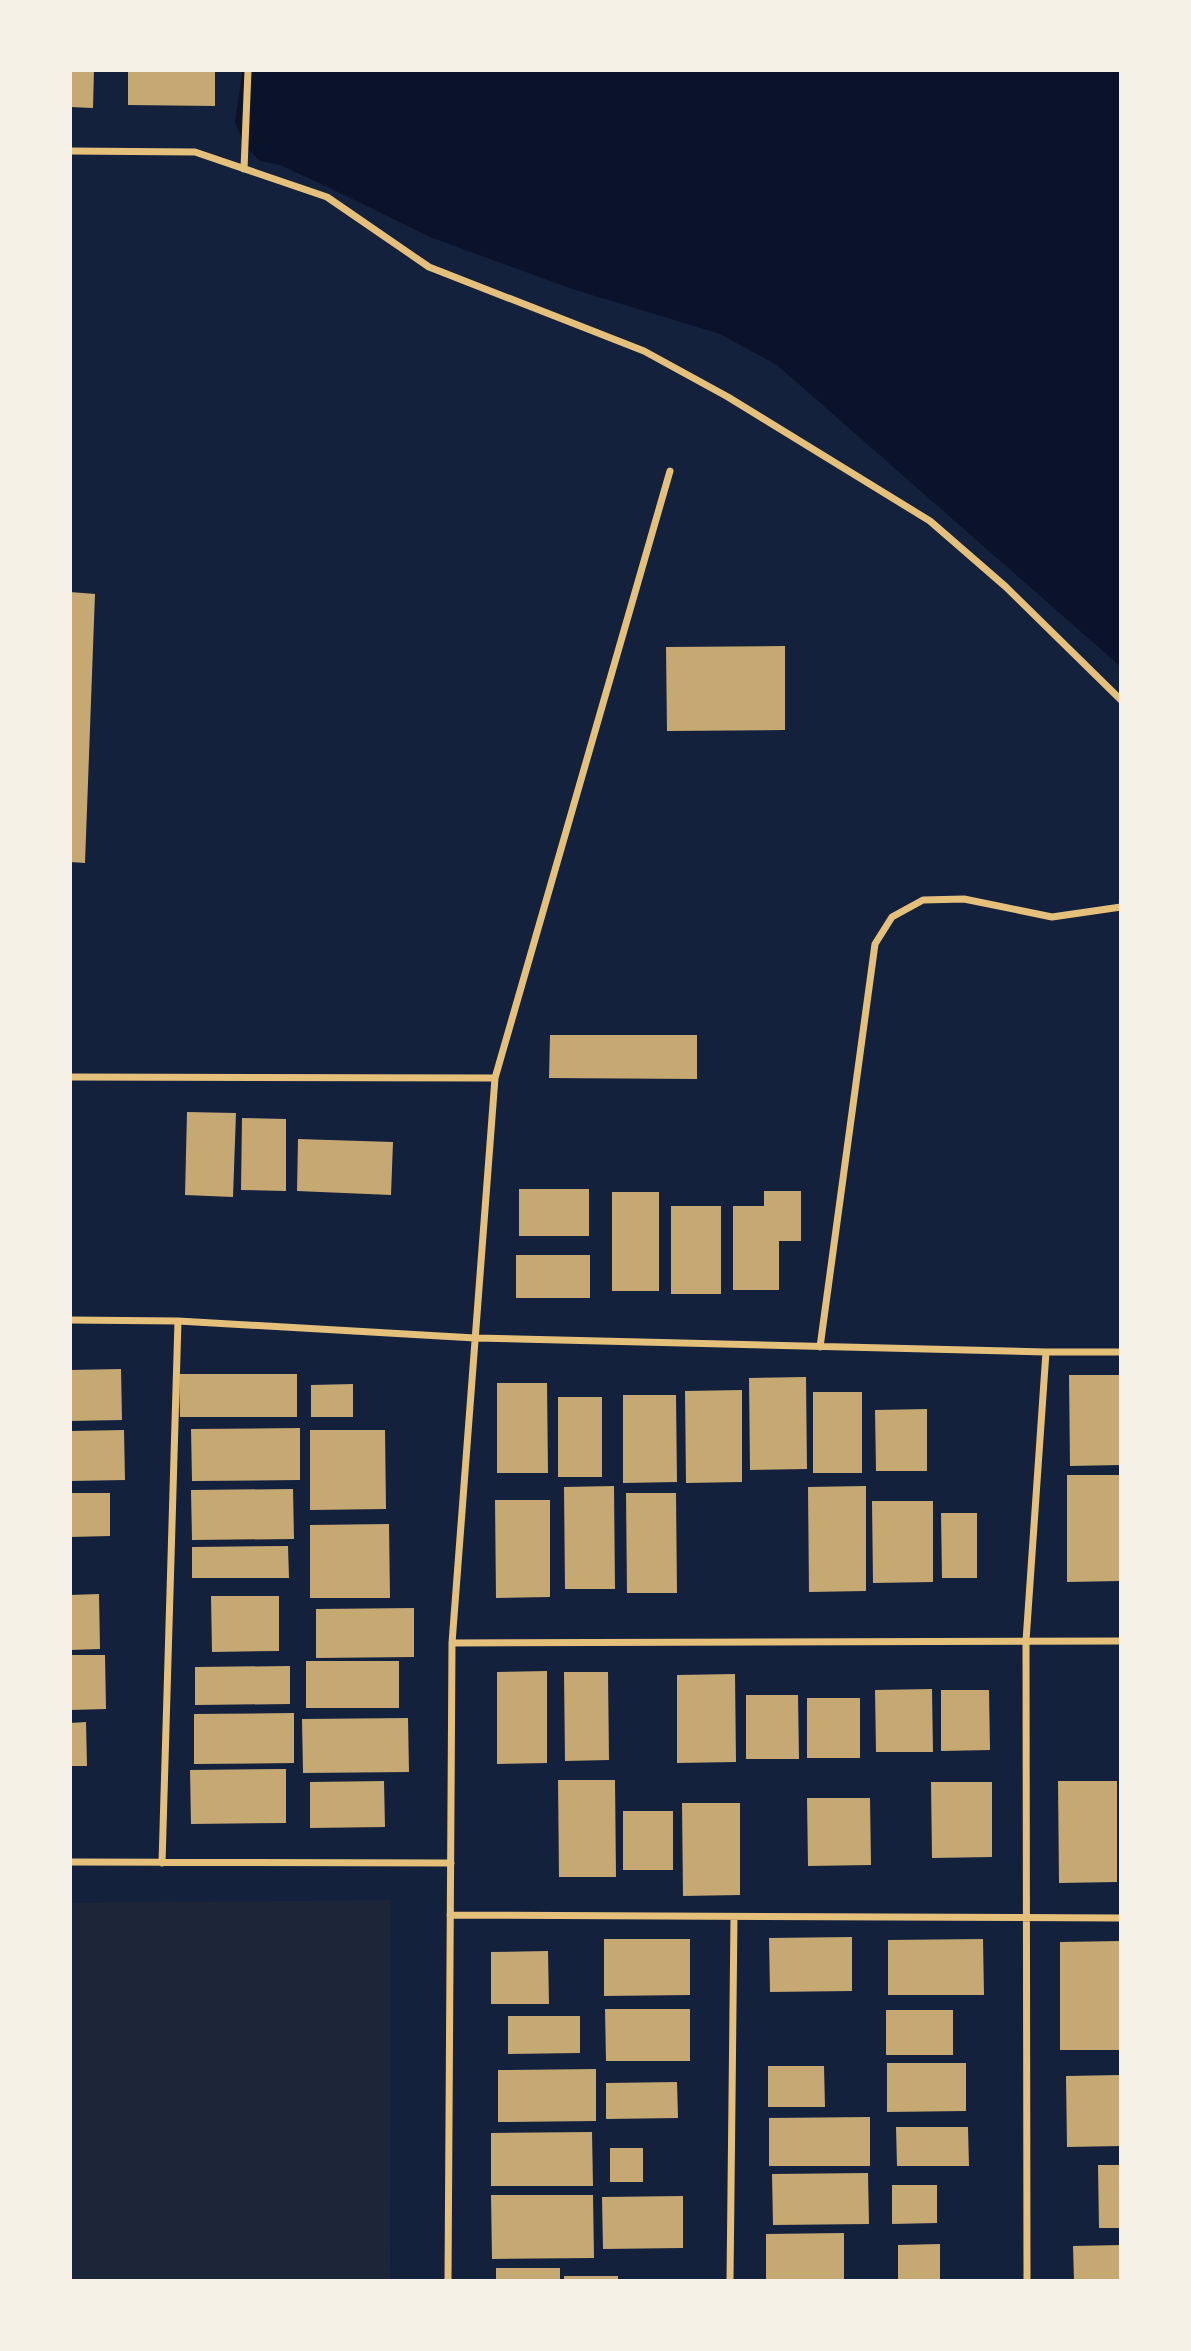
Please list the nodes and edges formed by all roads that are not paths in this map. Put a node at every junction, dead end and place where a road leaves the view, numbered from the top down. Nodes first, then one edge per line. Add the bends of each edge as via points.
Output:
1 (248, 70) edge
2 (70, 151) edge
3 (244, 169) junction
4 (670, 471) dead end
5 (1121, 700) edge
6 (1121, 907) edge
7 (70, 1077) edge
8 (495, 1078) junction
9 (70, 1320) edge
10 (178, 1321) junction
11 (475, 1338) junction
12 (820, 1347) junction
13 (1046, 1352) junction
14 (1121, 1352) edge
15 (1026, 1641) junction
16 (1121, 1641) edge
17 (452, 1643) junction
18 (70, 1863) edge
19 (162, 1863) junction
20 (451, 1863) junction
21 (450, 1915) junction
22 (734, 1917) junction
23 (1026, 1918) junction
24 (1121, 1919) edge
25 (448, 2281) edge
26 (730, 2281) edge
27 (1027, 2281) edge

1 - 3 street
2 - 3 street via 195,152
3 - 5 street via 327,197 429,267 644,351 728,397 930,521 1006,587
4 - 8 street
6 - 12 street via 1052,916 964,899 923,900 892,917 875,944
7 - 8 street
8 - 11 street
9 - 10 street
10 - 11 street
10 - 19 street
11 - 12 street
11 - 17 street
12 - 13 street
13 - 14 street
13 - 15 street
15 - 16 street
15 - 17 street
15 - 23 street
17 - 20 street
18 - 19 street
19 - 20 street
20 - 21 street
21 - 22 street
21 - 25 street
22 - 23 street
22 - 26 street
23 - 24 street
23 - 27 street

